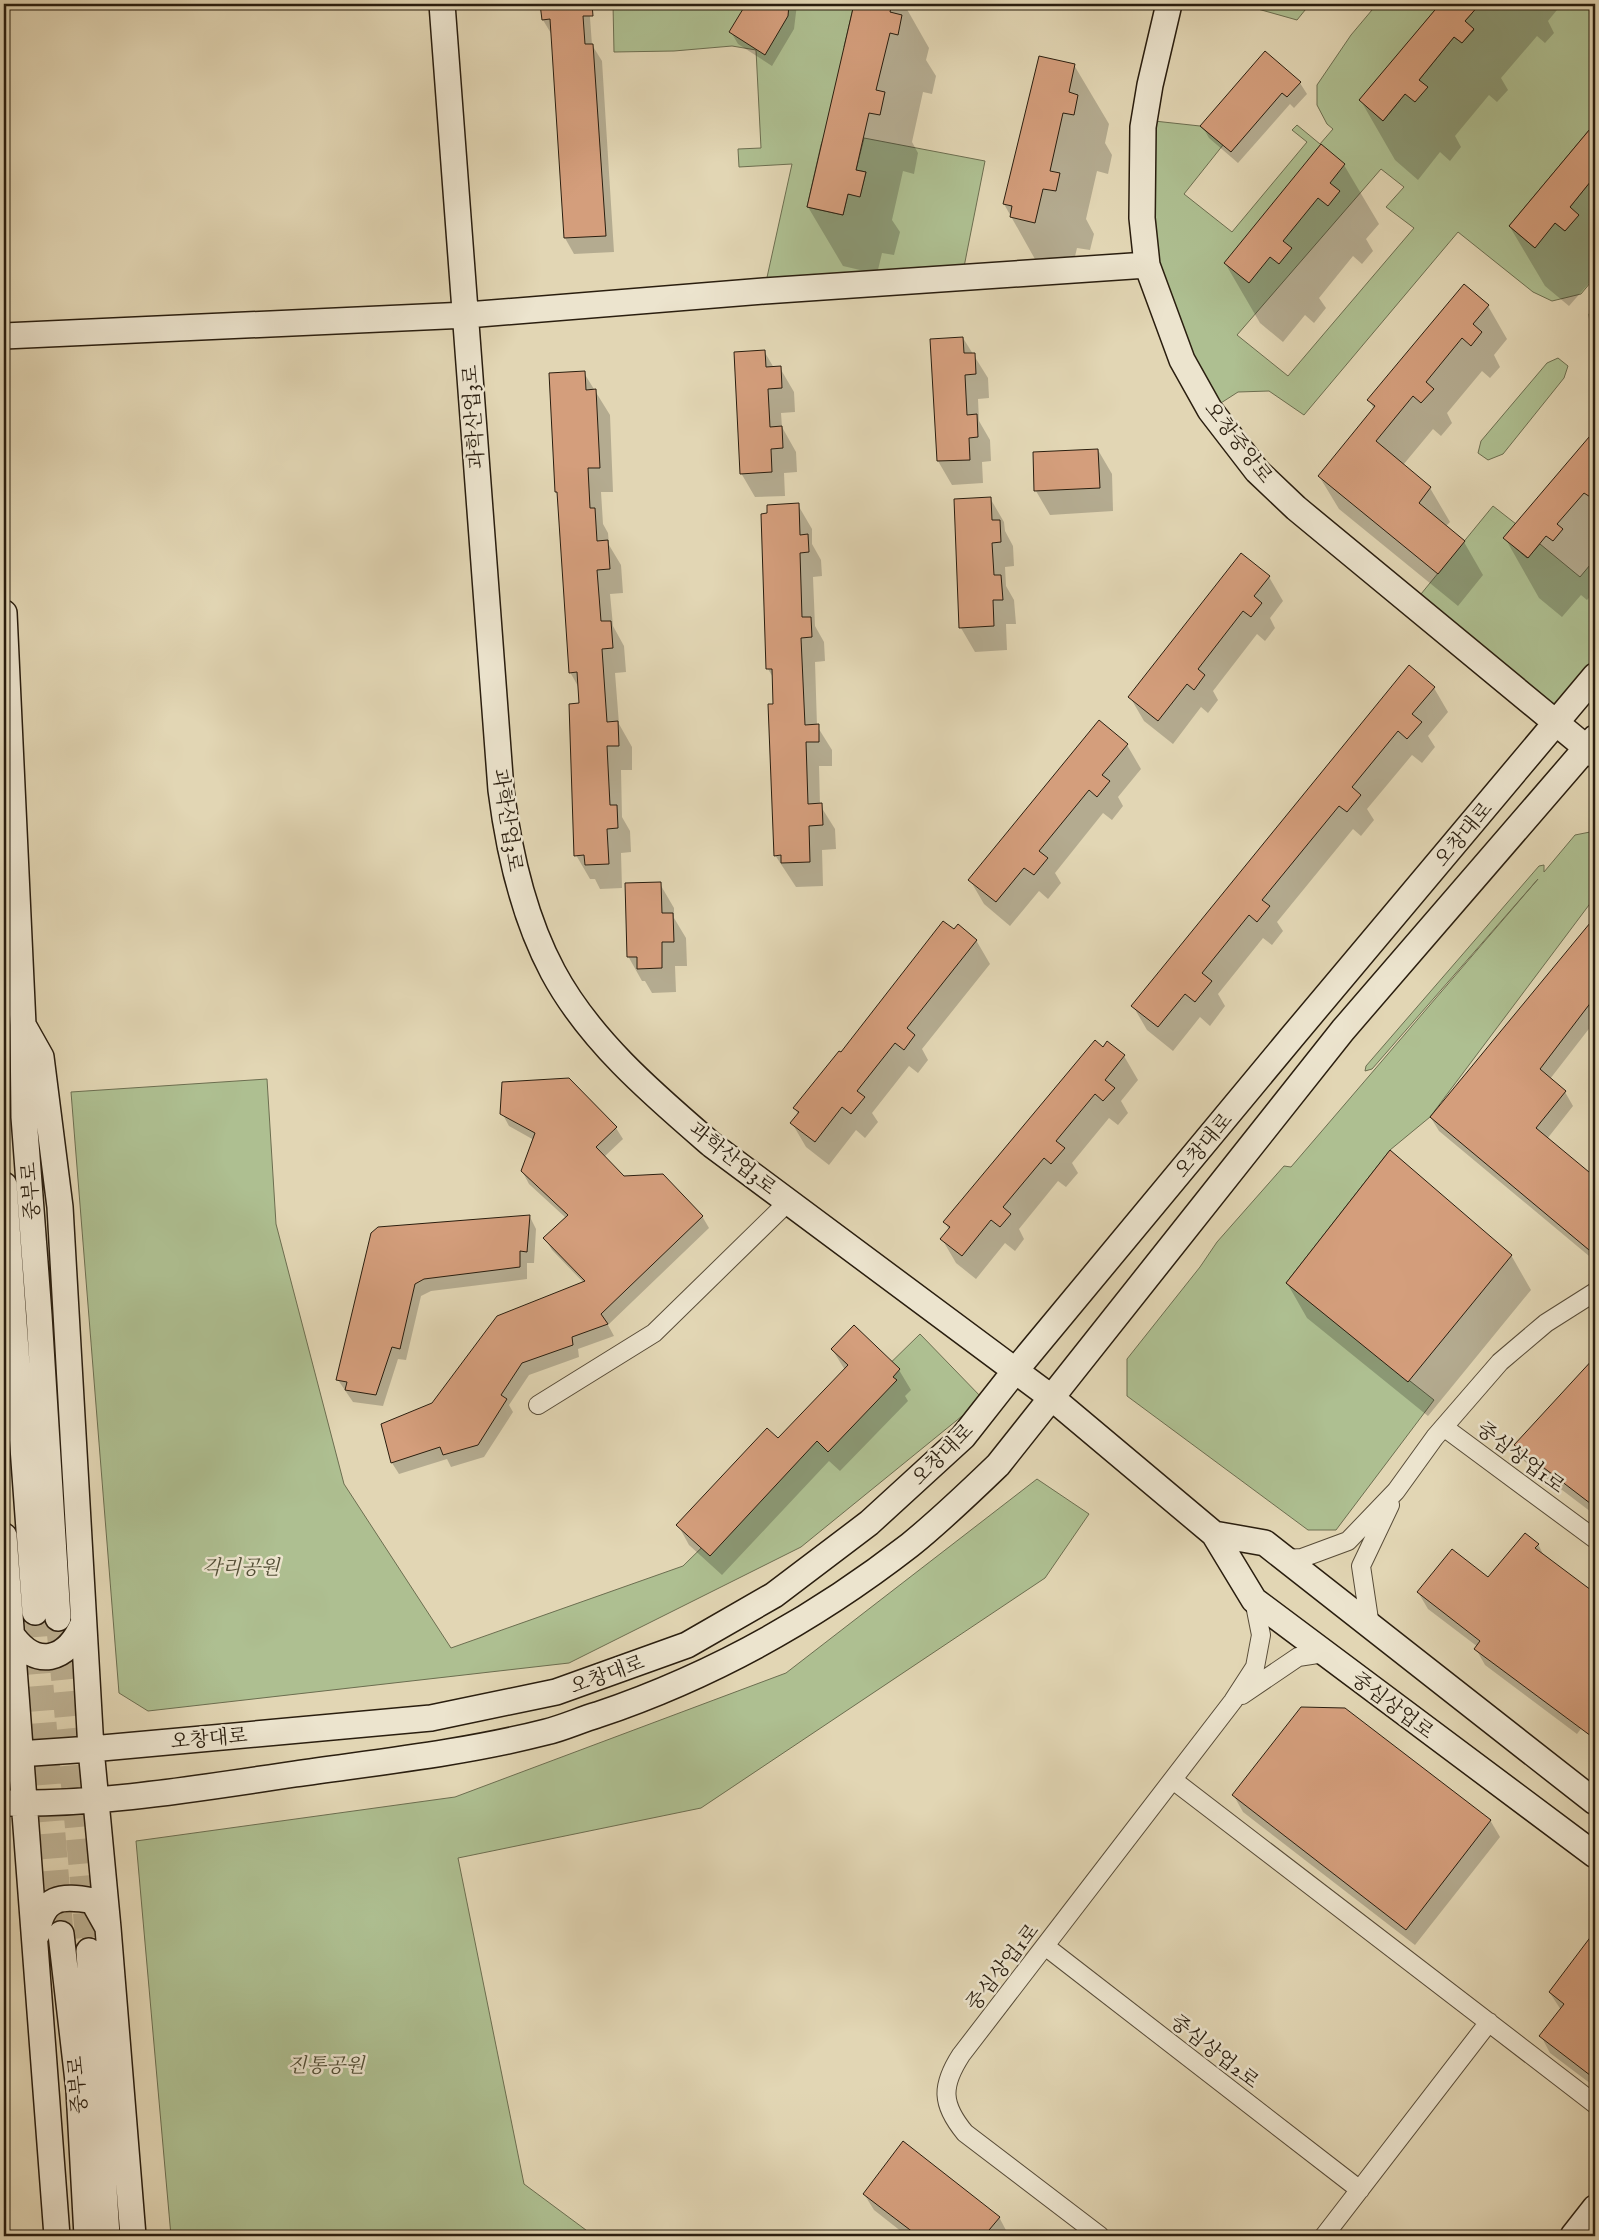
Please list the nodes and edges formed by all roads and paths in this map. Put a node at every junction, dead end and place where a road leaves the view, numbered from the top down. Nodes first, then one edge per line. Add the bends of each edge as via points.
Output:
1 (442, 4) edge
2 (1169, 4) edge
3 (1146, 265) junction
4 (467, 315) junction
5 (4, 336) edge
6 (4, 613) edge
7 (1595, 676) edge
8 (1557, 723) junction
9 (1593, 747) edge
10 (23, 1025) junction
11 (4, 1184) edge
12 (789, 1201) junction
13 (1595, 1292) edge
14 (1016, 1371) junction
15 (1052, 1398) junction
16 (538, 1405) dead end
17 (1445, 1428) junction
18 (1396, 1491) junction
19 (1214, 1534) junction
20 (4, 1536) edge
21 (1595, 1539) edge
22 (1284, 1559) junction
23 (1254, 1600) junction
24 (83, 1624) junction
25 (1370, 1626) junction
26 (11, 1634) junction
27 (1324, 1653) junction
28 (1234, 1701) junction
29 (91, 1749) junction
30 (12, 1754) edge
31 (1173, 1780) junction
32 (95, 1800) junction
33 (1595, 1802) edge
34 (14, 1803) edge
35 (1595, 1855) edge
36 (108, 1928) junction
37 (61, 1934) tunnel mouth
38 (36, 1945) junction
39 (1045, 1946) junction
40 (89, 1951) tunnel mouth
41 (1489, 2022) junction
42 (1595, 2104) edge
43 (1360, 2190) junction
44 (1595, 2208) edge
45 (56, 2236) edge
46 (87, 2236) edge
47 (107, 2236) edge
48 (133, 2236) edge
49 (1100, 2236) edge
50 (1324, 2236) edge
51 (1573, 2236) edge

1 - 4 main road, 과학산업3로
2 - 3 main road, 오창중앙로 via 1143,127 1142,218
3 - 4 main road
3 - 8 main road, 오창중앙로 via 1182,360 1210,410 1257,471 1336,542
4 - 5 main road
4 - 12 main road, 과학산업3로 via 501,790 509,847 533,928 554,973 612,1051 712,1145
6 - 10 main road, 중부로
7 - 8 main road, 오창대로
8 - 9 main road, 오창중앙로
8 - 14 main road, 오창대로
9 - 15 main road, 오창대로 via 1343,1030
10 - 11 main road, 중부로 via 24,1117 39,1315 46,1615
10 - 24 main road via 41,1057 60,1207
12 - 14 main road, 과학산업3로
12 - 16 street via 654,1333
13 - 17 street, 중심상업1로 via 1546,1323 1500,1362
14 - 15 main road, 과학산업3로
14 - 29 main road, 오창대로 via 963,1437 869,1523 774,1595 687,1646 556,1692 431,1718
15 - 19 main road, 중심상업로
15 - 32 main road, 오창대로 via 998,1465 910,1545 803,1618 722,1664 651,1696 547,1732 452,1750 251,1781
17 - 18 street, 중심상업1로
17 - 21 street, 중심상업1로
18 - 22 street via 1348,1541 1302,1558
18 - 25 street via 1361,1566
19 - 22 main road via 1265,1543
19 - 23 main road, 중심상업로
20 - 26 main road
22 - 25 main road
23 - 27 main road, 중심상업로
23 - 28 street via 1262,1635 1255,1667
24 - 26 main road via 77,1638 51,1657 32,1654 21,1647
24 - 29 main road
25 - 33 main road
26 - 30 main road
27 - 28 street via 1298,1657
27 - 35 main road, 중심상업로
28 - 31 street, 중심상업1로
29 - 30 main road, 오창대로
29 - 32 main road
30 - 34 main road
31 - 39 street, 중심상업1로
31 - 41 street
32 - 34 main road, 오창대로
32 - 36 main road
34 - 38 main road
36 - 38 main road via 94,1901 64,1898 40,1915
36 - 48 main road
37 - 46 main road, 중부로 via 79,2090
38 - 45 main road
39 - 43 street, 중심상업2로
39 - 49 street, 중심상업1로 via 961,2055 949,2074 945,2091 955,2121 965,2133
40 - 47 main road, 중부로
41 - 42 street
41 - 43 street
43 - 50 street
44 - 51 main road

